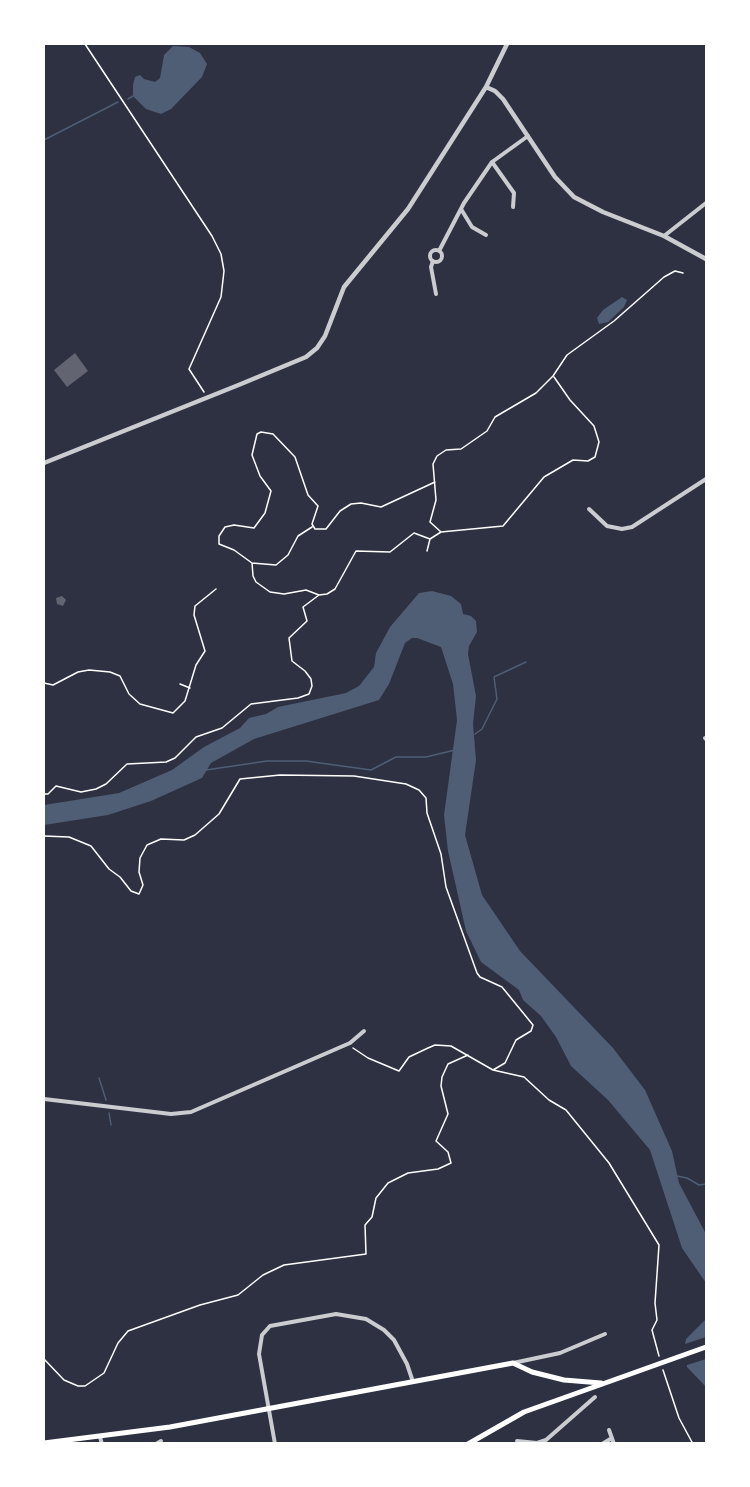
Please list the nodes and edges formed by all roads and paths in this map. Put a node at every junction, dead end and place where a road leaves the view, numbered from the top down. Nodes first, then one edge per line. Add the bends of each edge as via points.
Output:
1 (85, 44) edge
2 (507, 44) edge
3 (486, 87) junction
4 (528, 136) junction
5 (492, 162) junction
6 (706, 202) edge
7 (513, 207) dead end
8 (461, 209) junction
9 (486, 235) dead end
10 (664, 236) junction
11 (439, 251) junction
12 (706, 259) edge
13 (433, 261) junction
14 (682, 273) dead end
15 (436, 294) dead end
16 (554, 376) junction
17 (208, 398) junction
18 (44, 463) edge
19 (706, 479) edge
20 (435, 483) junction
21 (589, 509) dead end
22 (312, 527) junction
23 (441, 532) junction
24 (430, 540) junction
25 (427, 551) dead end
26 (252, 563) junction
27 (216, 589) dead end
28 (319, 595) junction
29 (44, 683) edge
30 (180, 684) dead end
31 (191, 689) junction
32 (44, 794) edge
33 (44, 836) edge
34 (364, 1031) dead end
35 (350, 1043) junction
36 (468, 1054) junction
37 (493, 1070) junction
38 (44, 1099) edge
39 (605, 1334) dead end
40 (706, 1347) edge
41 (659, 1356) dead end
42 (44, 1359) edge
43 (513, 1363) junction
44 (662, 1367) dead end
45 (413, 1383) junction
46 (601, 1383) junction
47 (595, 1397) dead end
48 (270, 1408) junction
49 (609, 1430) dead end
50 (612, 1438) junction
51 (101, 1440) edge
52 (516, 1441) dead end
53 (44, 1443) edge
54 (275, 1443) edge
55 (468, 1443) edge
56 (602, 1443) edge
57 (614, 1443) edge
58 (693, 1443) edge

1 - 17 path via 221,254 221,297 189,369
2 - 3 street
3 - 4 street via 498,94
3 - 17 street via 408,209 344,287 320,345 306,357
4 - 5 street
4 - 10 street via 555,177 574,197
5 - 7 street via 514,193
5 - 8 street
6 - 10 street
8 - 9 street via 472,227
8 - 11 street
10 - 12 street
11 - 13 street via 441,258
11 - 13 street via 431,253
13 - 15 street
14 - 16 path via 675,271 664,277 567,355
16 - 20 path via 531,397 495,417 489,429 473,441 461,449 440,453 434,464
16 - 23 path via 594,426 599,442 596,457 573,460 544,477 503,525
17 - 18 street
19 - 21 street via 632,527 607,526
20 - 22 path via 381,507 351,504 326,529
20 - 23 path via 436,500 430,522
22 - 26 path via 298,536 288,555 276,565
22 - 26 path via 318,506 308,495 295,457 273,434 261,432 253,442 252,455 260,476 270,487 266,513 254,528 225,527 218,541
23 - 24 path
24 - 25 path
24 - 28 path via 414,533 390,552 356,551 335,589
26 - 28 path via 256,582 270,592 306,591
27 - 31 path via 195,606 205,651 196,665
28 - 32 path via 303,608 307,621 289,638 292,661 311,680 309,694 251,704 222,728 196,737 175,758 126,764 96,789 81,792 56,786
29 - 31 path via 53,685 89,670 110,672 120,676 129,694 140,704 171,714 180,708
30 - 31 path
33 - 37 path via 69,837 91,846 131,891 139,894 143,885 140,858 147,845 161,838 184,840 195,835 219,814 240,779 354,776 406,784 419,790 426,798 446,887 477,973 502,987 533,1025 531,1031 516,1040 505,1062
34 - 35 street
35 - 36 path via 363,1056 399,1071 409,1057 435,1045 451,1046
35 - 38 street via 186,1113
36 - 37 path
36 - 42 path via 448,1064 442,1077 448,1114 436,1141 448,1152 451,1163 408,1173 388,1183 376,1198 372,1217 365,1225 366,1254 284,1265 263,1275 238,1295 136,1327 123,1335 104,1373 85,1386 64,1380
37 - 41 path via 524,1077 549,1100 560,1104 630,1195 658,1245 657,1320 652,1330
39 - 43 street via 537,1359
40 - 46 main road
43 - 45 main road
43 - 46 main road via 553,1377
44 - 58 path via 679,1418
45 - 48 main road
45 - 48 street via 399,1348 376,1324 346,1314 310,1317 268,1327 262,1335 259,1354
46 - 55 main road via 524,1412
47 - 52 street via 546,1440
48 - 51 main road
48 - 54 street
49 - 50 street
50 - 56 street
50 - 57 street
51 - 53 main road

